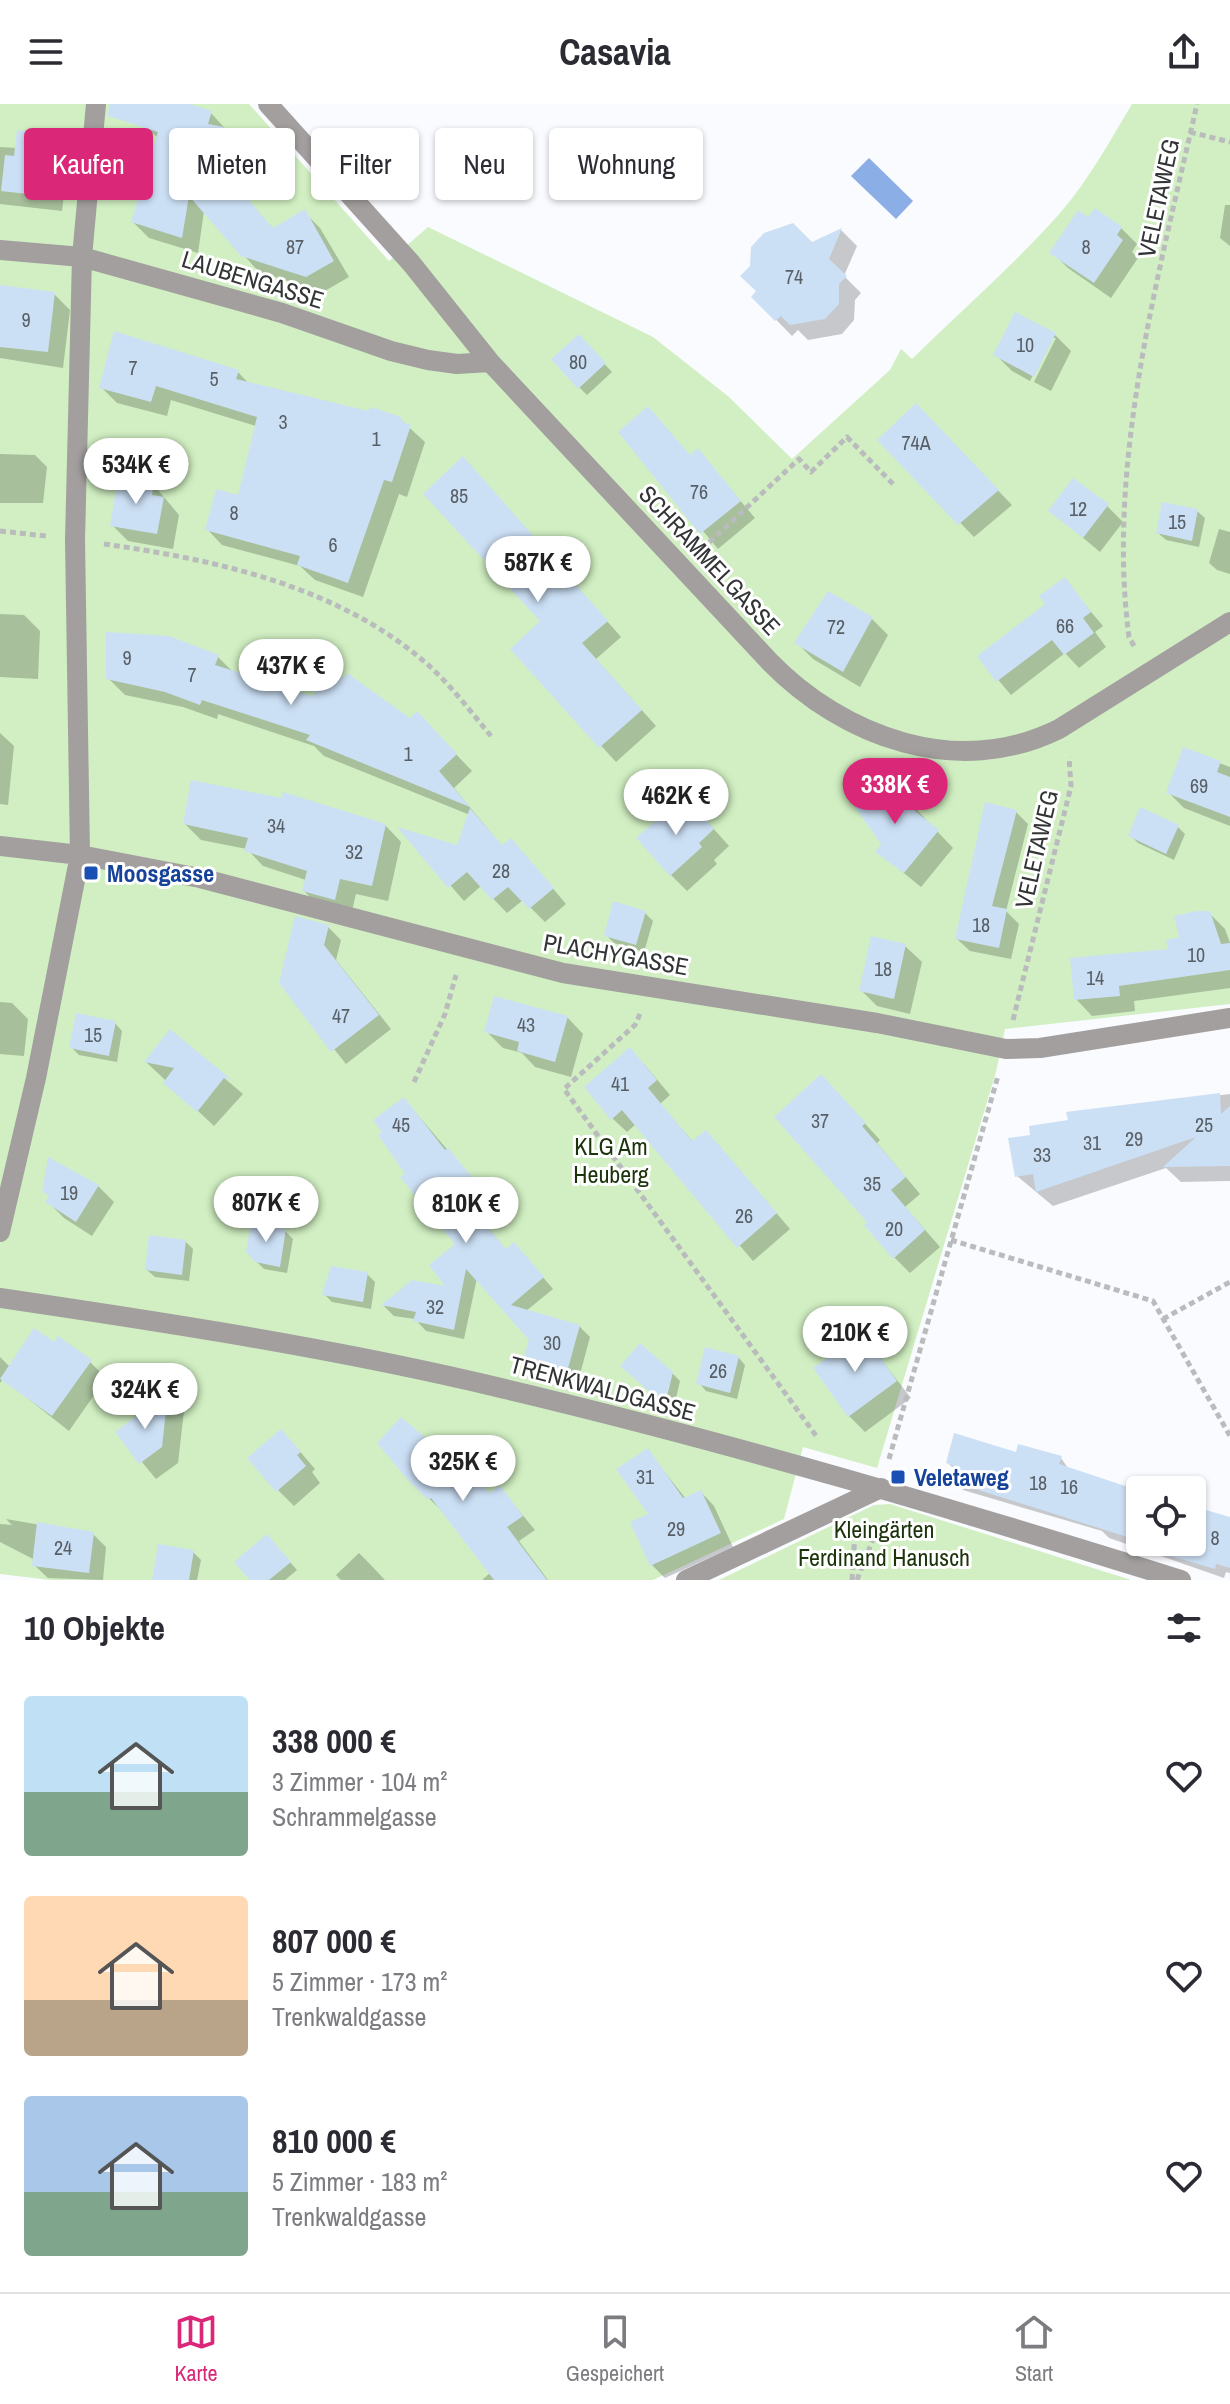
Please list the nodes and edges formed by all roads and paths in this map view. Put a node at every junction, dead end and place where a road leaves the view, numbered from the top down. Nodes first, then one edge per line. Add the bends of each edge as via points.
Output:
1 (96, 104) edge
2 (268, 104) edge
3 (1197, 104) edge
4 (1190, 132) junction
5 (1230, 142) edge
6 (0, 250) edge
7 (82, 257) junction
8 (490, 362) junction
9 (894, 485) dead end
10 (0, 531) edge
11 (75, 540) junction
12 (682, 567) junction
13 (1230, 622) edge
14 (1149, 676) junction
15 (1059, 729) junction
16 (491, 736) dead end
17 (0, 846) edge
18 (80, 855) junction
19 (463, 947) junction
20 (643, 1005) dead end
21 (1230, 1018) edge
22 (1006, 1049) junction
23 (414, 1082) dead end
24 (0, 1232) edge
25 (951, 1240) junction
26 (1230, 1282) edge
27 (0, 1298) edge
28 (1163, 1319) junction
29 (1230, 1436) edge
30 (819, 1440) dead end
31 (881, 1488) junction
32 (879, 1523) dead end
33 (686, 1580) edge
34 (857, 1580) edge
35 (1181, 1580) edge

1 - 7 street
2 - 8 street, SCHRAMMELGASSE via 411,263
3 - 4 path, VELETAWEG
4 - 5 path
4 - 14 path, VELETAWEG via 1137,386 1121,561 1129,637
6 - 7 street, LAUBENGASSE
7 - 8 street, LAUBENGASSE via 282,313 391,351 457,364
7 - 11 street
8 - 12 street, SCHRAMMELGASSE
9 - 12 path via 847,437 811,472 799,459
10 - 11 path
11 - 16 path via 185,555 281,581 382,629 428,664
11 - 18 street
12 - 15 street, SCHRAMMELGASSE via 801,692 873,733 969,753 1035,741
13 - 14 street, SCHRAMMELGASSE
14 - 15 street, SCHRAMMELGASSE
15 - 22 path, VELETAWEG via 1068,746 1071,786
17 - 18 street, PLACHYGASSE
18 - 19 street, PLACHYGASSE via 200,878
18 - 24 street
19 - 22 street, PLACHYGASSE via 563,973
19 - 23 path via 445,1014
20 - 30 path via 635,1025 564,1089
21 - 22 street, PLACHYGASSE
22 - 25 path, VELETAWEG
25 - 28 path via 1153,1301
25 - 31 path, VELETAWEG
26 - 28 path
27 - 31 street, TRENKWALDGASSE via 234,1333 504,1388
28 - 29 path
31 - 33 street
31 - 35 street, TRENKWALDGASSE
32 - 34 path

